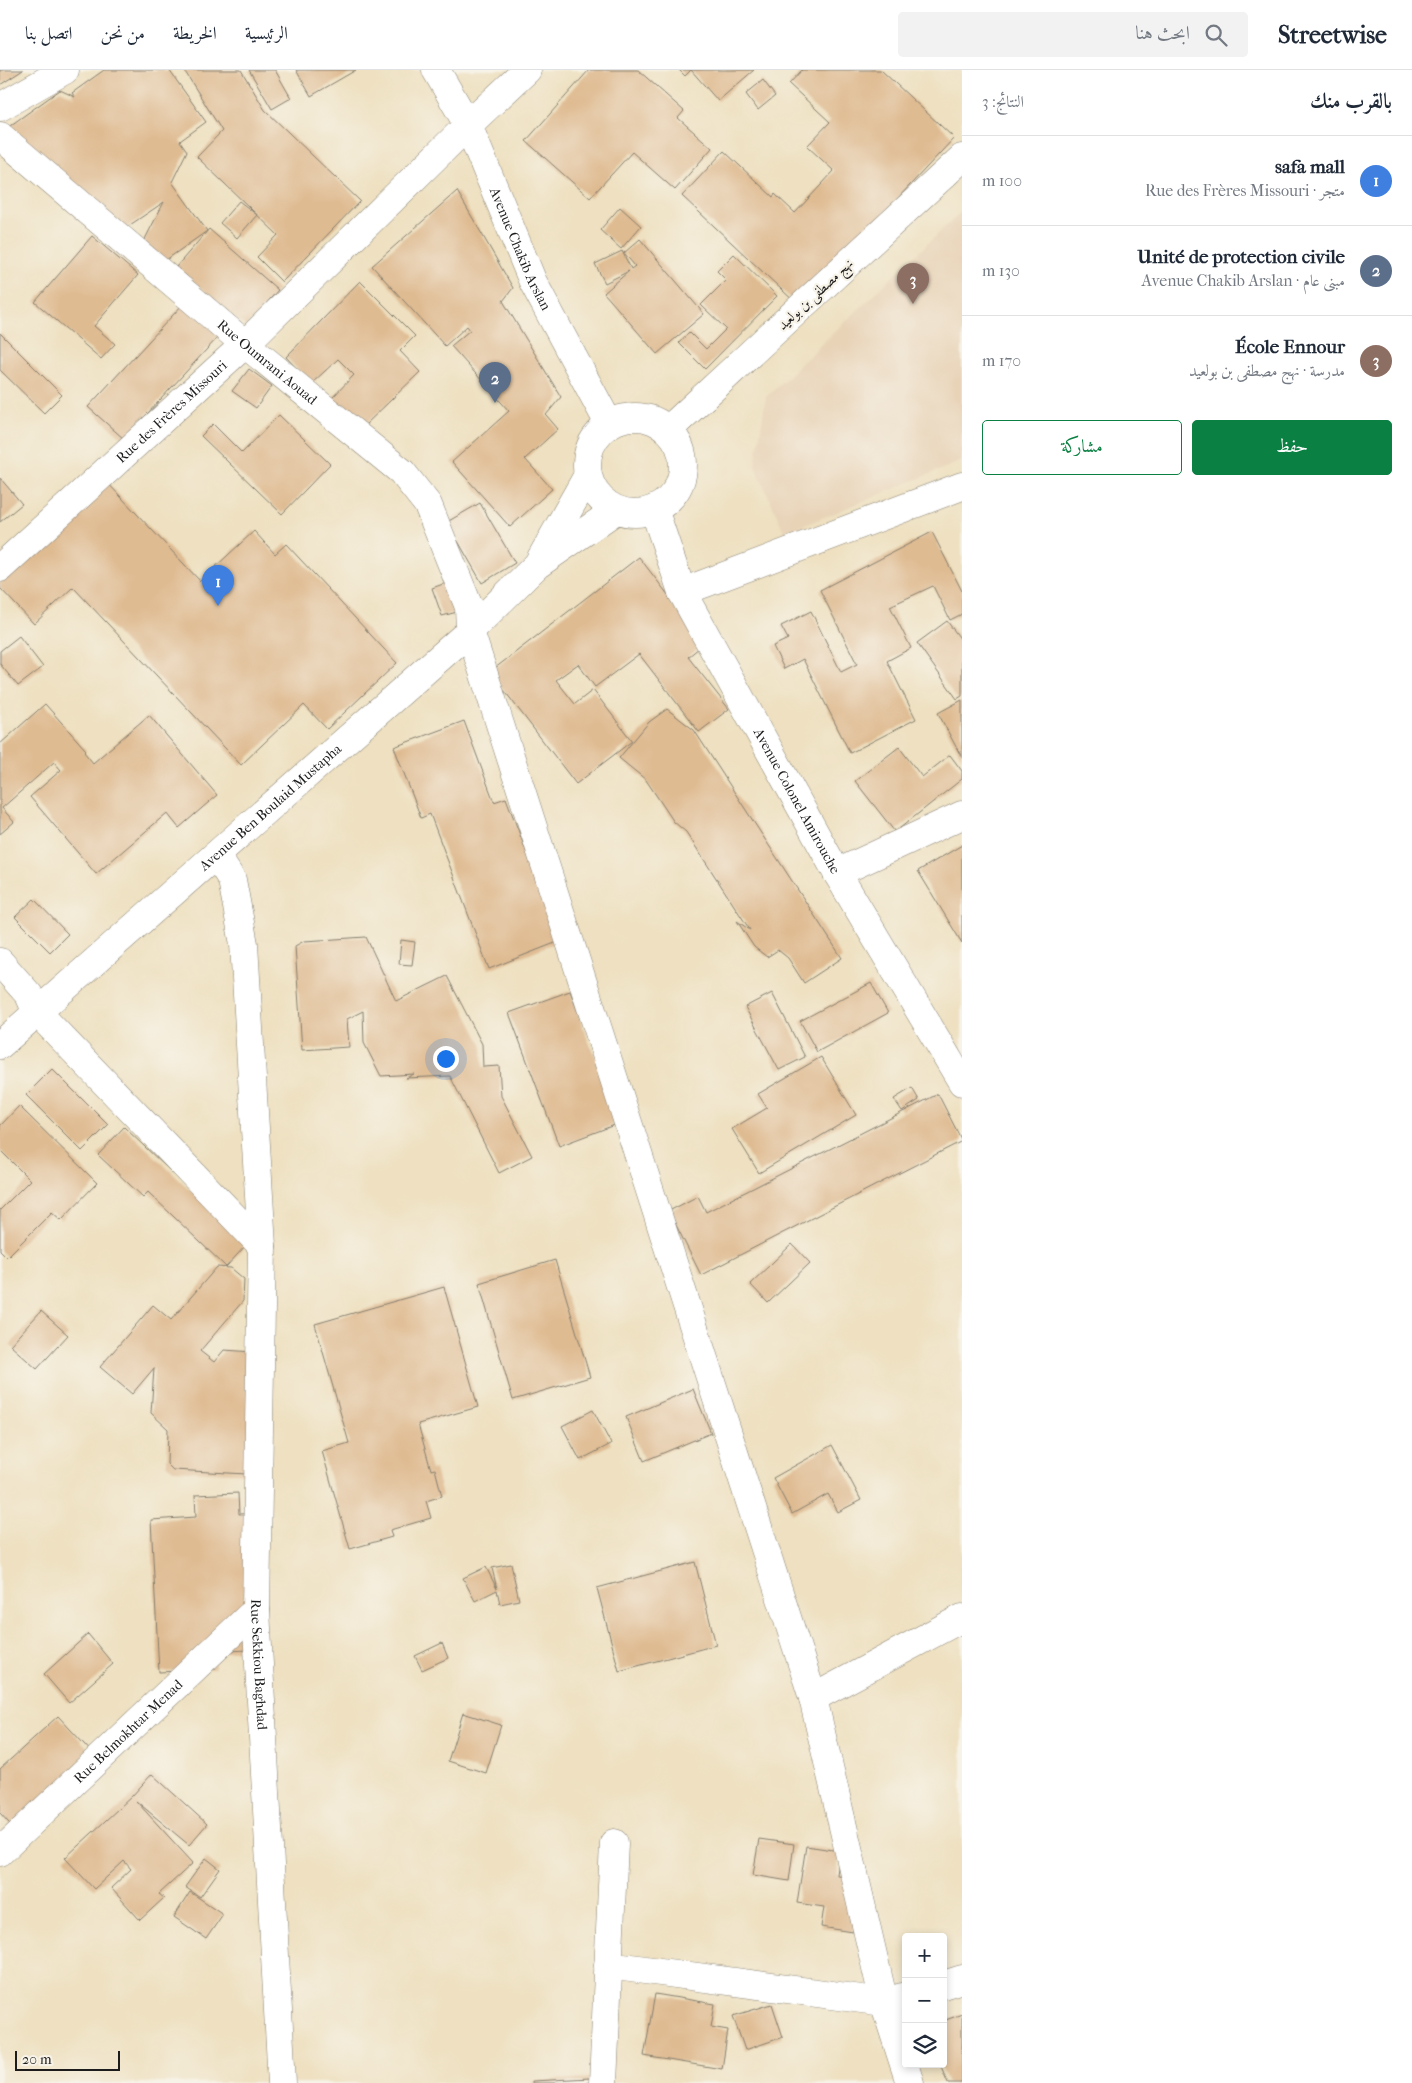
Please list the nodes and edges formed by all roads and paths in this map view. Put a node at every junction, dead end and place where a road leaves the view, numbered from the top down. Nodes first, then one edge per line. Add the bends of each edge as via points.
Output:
1 (65, 70) edge
2 (436, 70) edge
3 (527, 70) edge
4 (0, 107) edge
5 (468, 125) junction
6 (0, 136) edge
7 (962, 158) edge
8 (245, 344) junction
9 (609, 424) junction
10 (668, 430) junction
11 (588, 475) junction
12 (962, 486) edge
13 (654, 509) junction
14 (616, 510) junction
15 (537, 565) junction
16 (0, 568) edge
17 (682, 592) junction
18 (470, 631) junction
19 (962, 815) edge
20 (216, 855) junction
21 (837, 873) junction
22 (0, 962) edge
23 (36, 1011) junction
24 (0, 1045) edge
25 (962, 1082) edge
26 (262, 1246) junction
27 (256, 1610) junction
28 (962, 1618) edge
29 (813, 1698) junction
30 (614, 1843) dead end
31 (0, 1852) edge
32 (608, 1965) junction
33 (962, 1979) edge
34 (947, 1984) edge
35 (895, 1999) edge
36 (278, 2079) edge
37 (603, 2083) edge
38 (910, 2083) edge

1 - 4 street
2 - 5 street, Avenue Chakib Arslan
3 - 5 street, Rue des Frères Missouri
5 - 8 street, Rue des Frères Missouri
5 - 9 street, Avenue Chakib Arslan via 532,282
6 - 8 street, Rue Oumrani Aouad
7 - 10 street, نهج مصطفى بن بولعيد
8 - 16 street, Rue des Frères Missouri
8 - 18 street, Rue Oumrani Aouad via 402,472 428,505 469,608
9 - 10 street via 628,417 645,417
9 - 11 street via 597,435 589,450
10 - 13 street via 678,443 683,470 678,486
11 - 14 street via 594,491
11 - 15 street
12 - 17 street
13 - 14 street via 633,513
13 - 17 street, Avenue Colonel Amirouche
14 - 15 street
15 - 18 street, Avenue Ben Boulaid Mustapha
17 - 21 street, Avenue Colonel Amirouche
18 - 20 street, Avenue Ben Boulaid Mustapha
18 - 29 street, Rue Oumrani Aouad
19 - 21 street
20 - 23 street, Avenue Ben Boulaid Mustapha
20 - 26 street, Rue Sekkiou Baghdad via 232,880 244,944
21 - 25 street, Avenue Colonel Amirouche
22 - 23 street via 28,995
23 - 24 street, Avenue Ben Boulaid Mustapha
23 - 26 street
26 - 27 street, Rue Sekkiou Baghdad
27 - 31 street, Rue Belmokhtar Menad
27 - 36 street, Rue Sekkiou Baghdad
28 - 29 street
29 - 35 street, Rue Oumrani Aouad
30 - 32 street
32 - 35 street
32 - 37 street
33 - 34 street
35 - 38 street, Rue Oumrani Aouad

